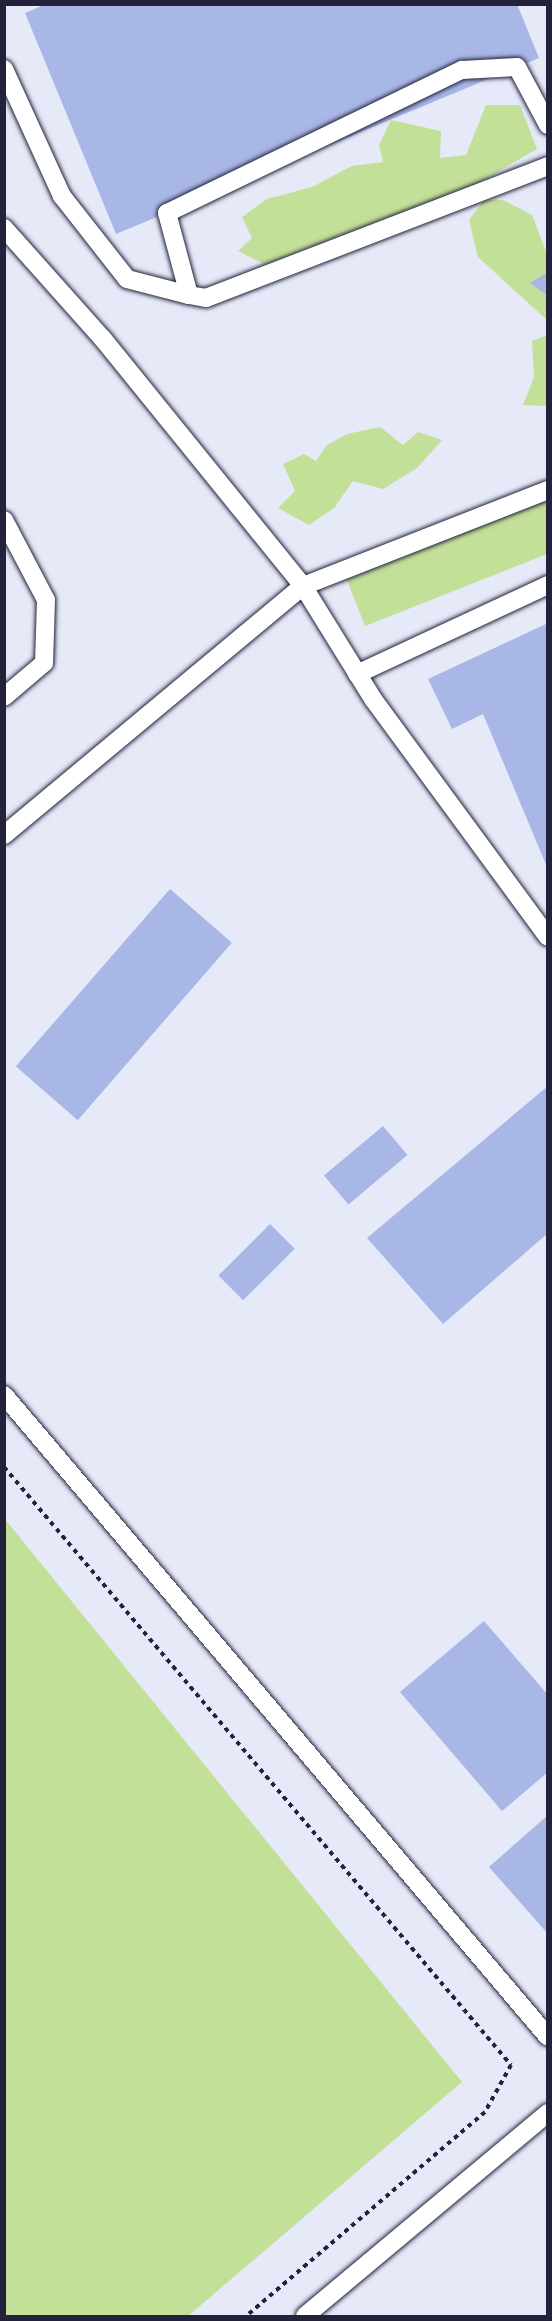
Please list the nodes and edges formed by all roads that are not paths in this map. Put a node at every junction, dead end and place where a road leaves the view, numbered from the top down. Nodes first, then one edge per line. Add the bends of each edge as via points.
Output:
1 (4, 69) edge
2 (548, 125) edge
3 (548, 166) edge
4 (4, 228) edge
5 (189, 295) junction
6 (548, 490) edge
7 (4, 520) edge
8 (548, 585) edge
9 (303, 586) junction
10 (357, 674) junction
11 (4, 697) edge
12 (4, 835) edge
13 (548, 937) edge
14 (4, 1395) edge
15 (548, 2037) edge
16 (548, 2113) edge
17 (305, 2316) edge

1 - 5 lane via 62,196 127,279
2 - 5 lane via 517,67 462,70 167,213
3 - 5 lane via 206,298
4 - 9 lane via 103,339
6 - 9 lane
7 - 11 lane via 46,600 44,663
8 - 10 lane
9 - 10 lane
9 - 12 lane
10 - 13 lane
14 - 15 lane
16 - 17 lane

